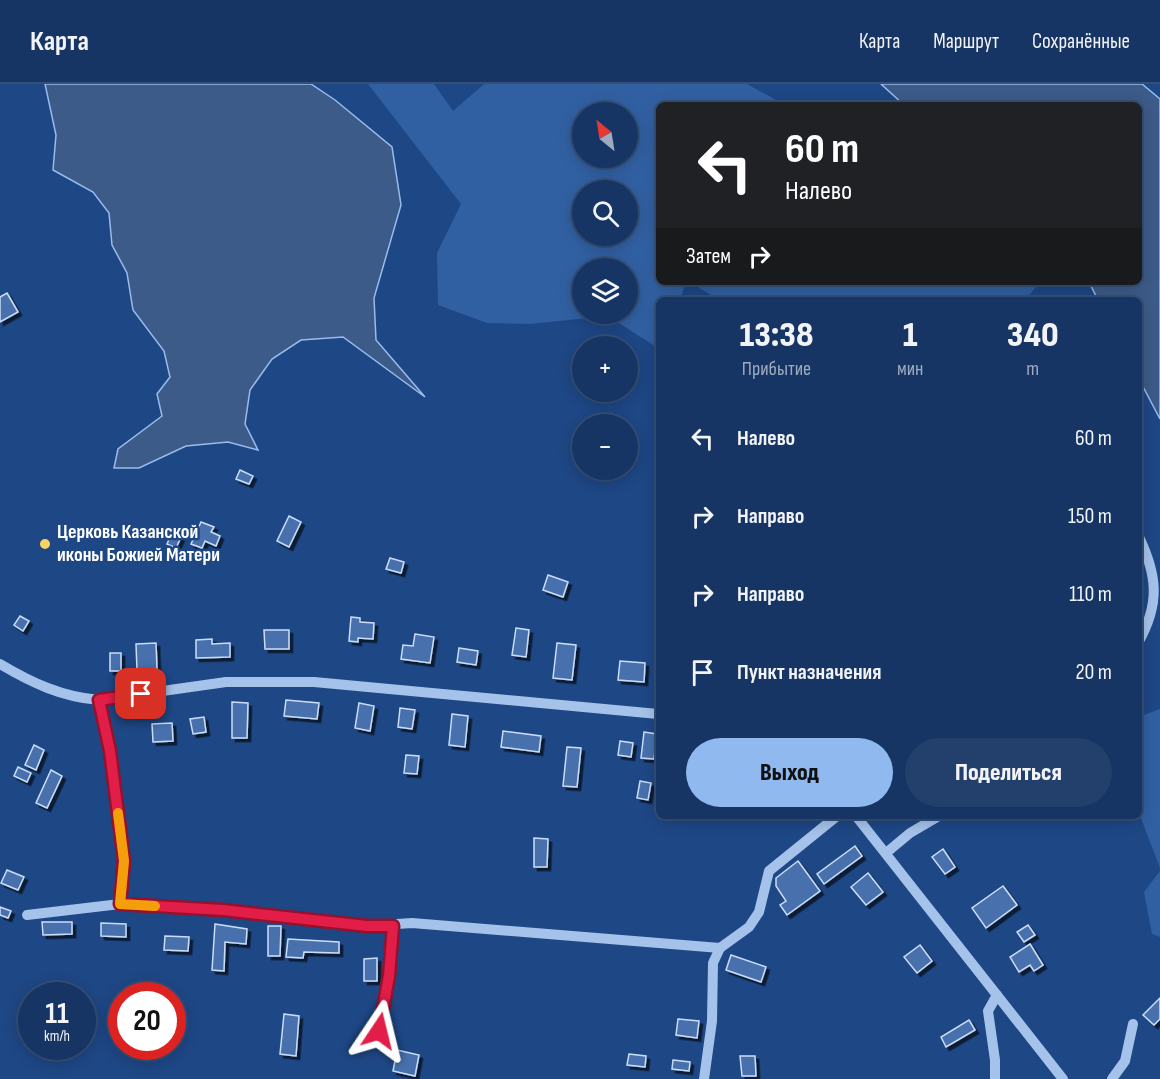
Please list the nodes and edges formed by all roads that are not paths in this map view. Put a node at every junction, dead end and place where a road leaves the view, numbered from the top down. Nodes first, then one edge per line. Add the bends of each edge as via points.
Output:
1 (1142, 544) edge
2 (1142, 636) edge
3 (0, 664) edge
4 (99, 700) junction
5 (656, 714) edge
6 (833, 819) edge
7 (858, 819) edge
8 (934, 819) edge
9 (886, 853) junction
10 (120, 904) junction
11 (27, 915) dead end
12 (393, 926) junction
13 (720, 948) junction
14 (997, 994) junction
15 (1133, 1024) dead end
16 (379, 1031) dead end
17 (704, 1079) edge
18 (995, 1079) edge
19 (1062, 1079) edge
20 (1113, 1079) edge

1 - 2 street via 1152,567 1158,602
3 - 4 street via 33,684 82,699
4 - 5 street via 268,680
4 - 10 street via 110,751 124,861
6 - 13 street via 769,871 759,912 749,927
7 - 9 street
8 - 9 street
9 - 14 street
10 - 11 street
10 - 12 street
12 - 13 street via 412,922
12 - 16 street
13 - 17 street via 713,963 712,1021
14 - 18 street via 988,1011
14 - 19 street
15 - 20 street via 1125,1061

